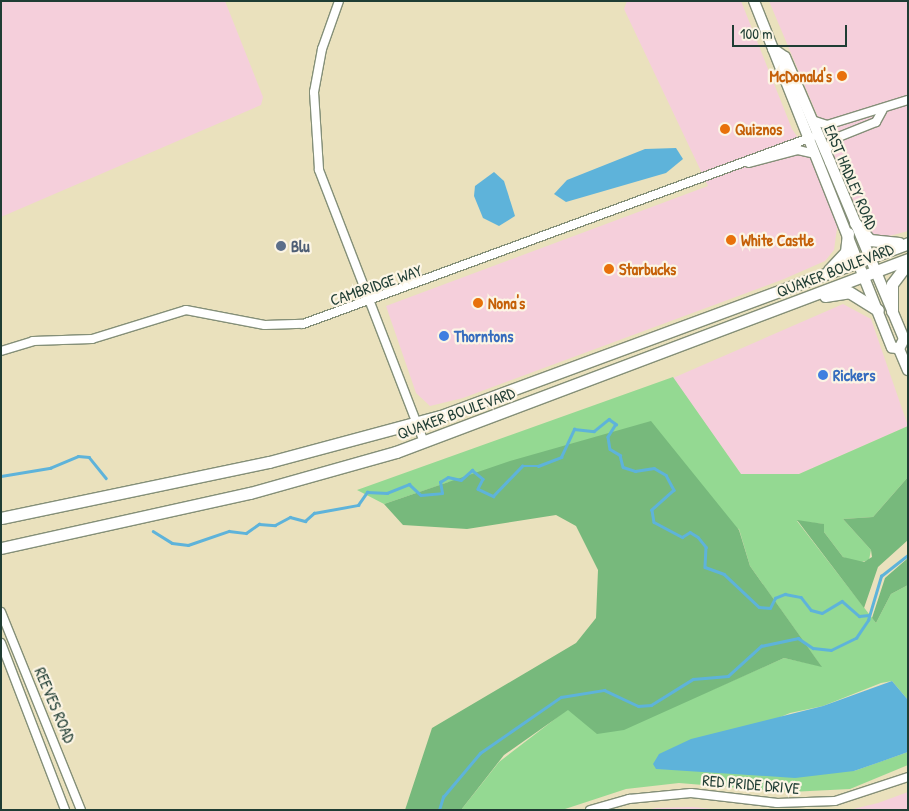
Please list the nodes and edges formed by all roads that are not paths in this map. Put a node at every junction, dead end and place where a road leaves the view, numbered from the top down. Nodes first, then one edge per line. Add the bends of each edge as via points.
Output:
1 (339, 1) edge
2 (754, 1) edge
3 (774, 49) junction
4 (908, 100) edge
5 (882, 111) junction
6 (810, 119) junction
7 (812, 136) junction
8 (820, 153) junction
9 (749, 163) junction
10 (855, 223) junction
11 (848, 233) junction
12 (907, 243) edge
13 (864, 259) junction
14 (908, 261) edge
15 (876, 272) junction
16 (824, 275) junction
17 (864, 276) junction
18 (799, 301) junction
19 (368, 303) junction
20 (878, 310) junction
21 (892, 311) junction
22 (900, 349) junction
23 (1, 351) edge
24 (908, 370) edge
25 (417, 423) junction
26 (424, 442) junction
27 (1, 518) edge
28 (1, 548) edge
29 (1, 612) edge
30 (1, 643) edge
31 (908, 777) edge
32 (65, 810) edge
33 (81, 810) edge
34 (590, 810) edge

1 - 19 street via 318,62 314,136 327,200
2 - 3 street, EAST HADLEY ROAD
3 - 6 street, EAST HADLEY ROAD via 785,56
3 - 7 street, EAST HADLEY ROAD
4 - 5 street
5 - 6 street via 871,108 827,125
5 - 8 street via 876,122 836,138
6 - 7 street, EAST HADLEY ROAD
7 - 8 street, EAST HADLEY ROAD
7 - 9 street, CAMBRIDGE WAY
8 - 9 street, CAMBRIDGE WAY via 798,150
8 - 10 street, EAST HADLEY ROAD
8 - 11 street, EAST HADLEY ROAD
9 - 19 street, CAMBRIDGE WAY
10 - 12 main road via 870,240
10 - 13 street, EAST HADLEY ROAD
11 - 13 street, EAST HADLEY ROAD
11 - 16 main road via 846,252
12 - 13 main road, QUAKER BOULEVARD
13 - 15 street, EAST HADLEY ROAD
13 - 16 main road, QUAKER BOULEVARD
13 - 17 street, EAST HADLEY ROAD
14 - 15 main road, QUAKER BOULEVARD
14 - 21 main road via 892,284
15 - 17 main road, QUAKER BOULEVARD
15 - 21 street, EAST HADLEY ROAD
16 - 25 main road, QUAKER BOULEVARD
17 - 18 main road, QUAKER BOULEVARD
17 - 20 street, EAST HADLEY ROAD
18 - 20 main road via 849,292
18 - 26 main road, QUAKER BOULEVARD
19 - 23 street, CAMBRIDGE WAY via 283,326 205,310 177,310 92,339 32,341
19 - 25 street
20 - 22 street, EAST HADLEY ROAD via 892,346
21 - 22 street, EAST HADLEY ROAD via 904,340
22 - 24 street, EAST HADLEY ROAD
25 - 26 street
25 - 27 main road, QUAKER BOULEVARD via 269,462
26 - 28 main road, QUAKER BOULEVARD via 250,493
29 - 33 street, REEVES ROAD
30 - 32 street, REEVES ROAD
31 - 34 street, RED PRIDE DRIVE via 835,801 777,803 691,793 629,799

